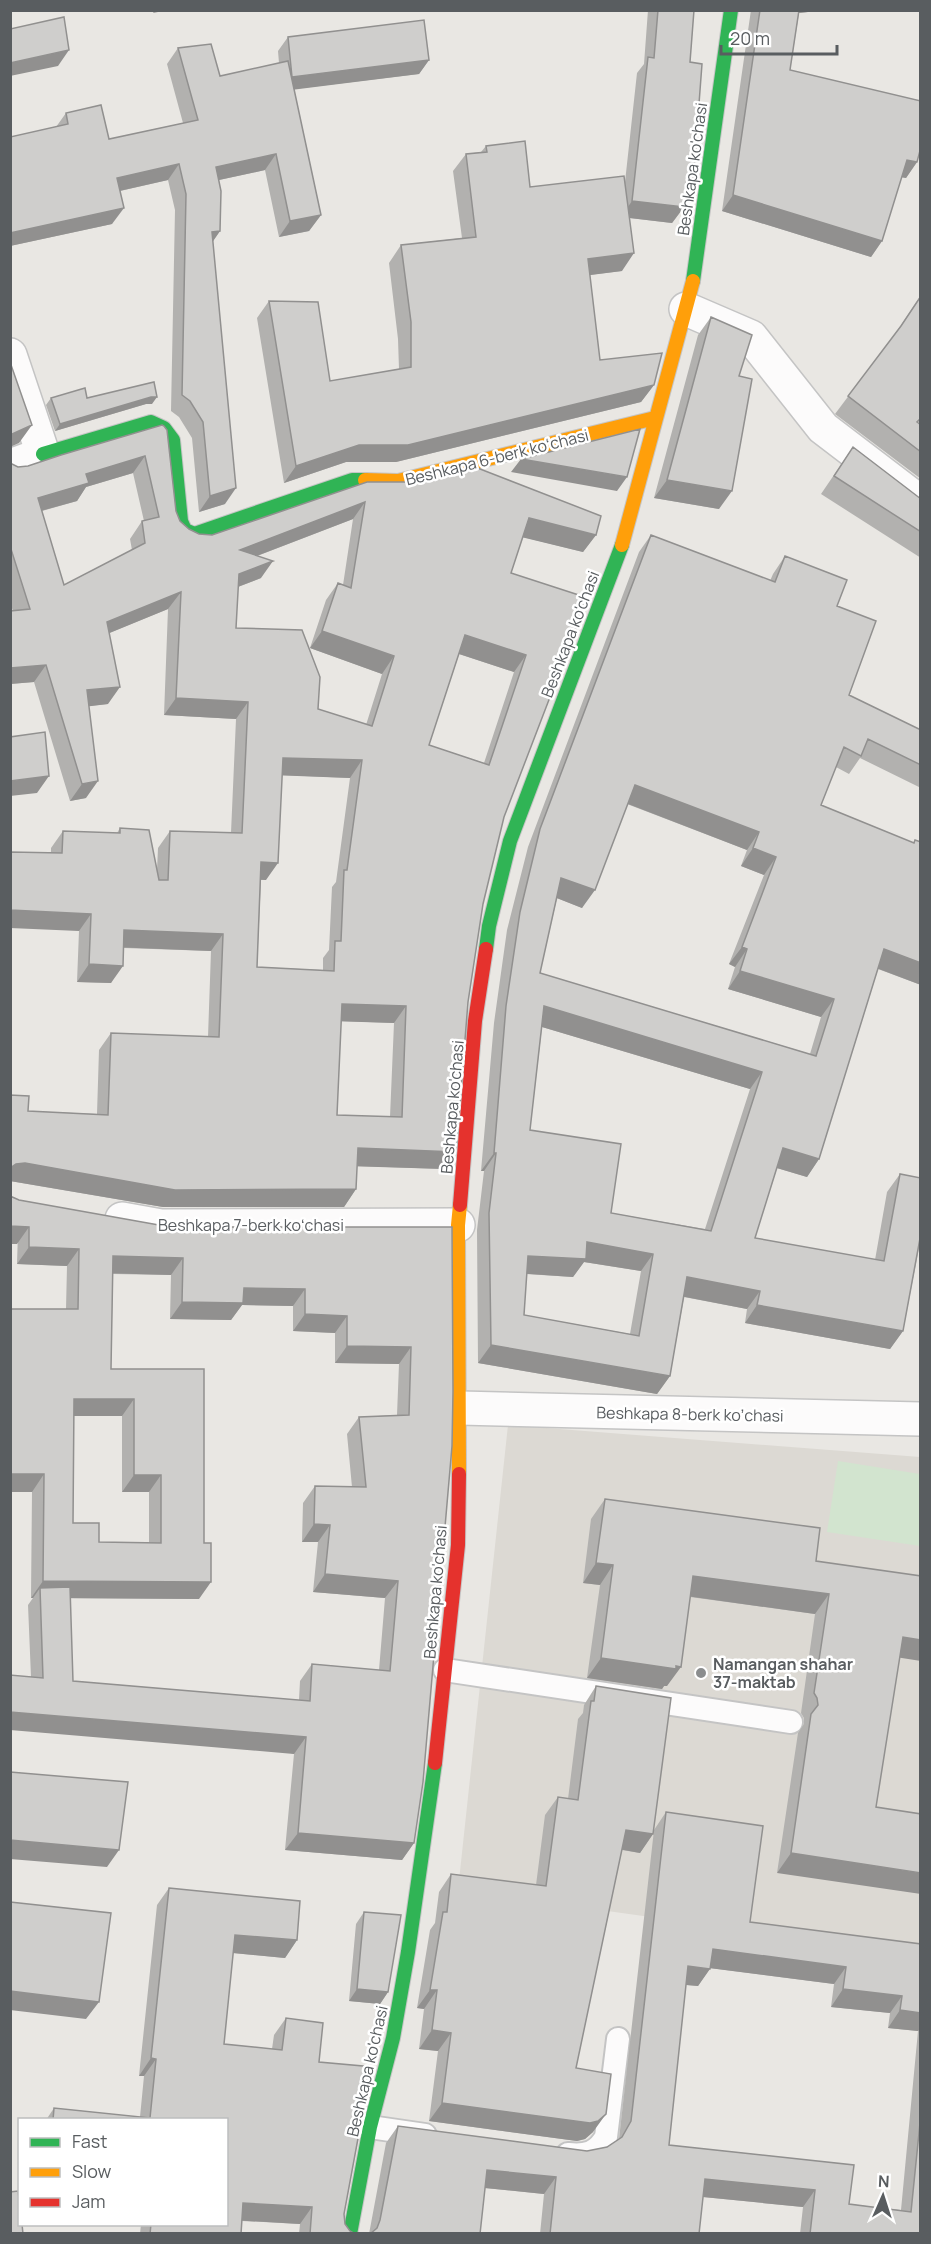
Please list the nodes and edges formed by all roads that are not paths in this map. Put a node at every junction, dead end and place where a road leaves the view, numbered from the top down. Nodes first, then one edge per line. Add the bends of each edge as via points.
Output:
1 (732, 10) edge
2 (686, 309) junction
3 (10, 355) edge
4 (655, 418) junction
5 (44, 454) junction
6 (10, 466) edge
7 (921, 502) edge
8 (96, 1214) edge
9 (458, 1225) junction
10 (460, 1408) junction
11 (921, 1419) edge
12 (445, 1670) junction
13 (791, 1722) dead end
14 (618, 2039) dead end
15 (370, 2127) junction
16 (451, 2138) edge
17 (543, 2150) edge
18 (350, 2234) edge

1 - 2 street, Beshkapa ko'chasi
2 - 4 street, Beshkapa ko'chasi
2 - 7 street via 751,337 823,428
3 - 5 street
4 - 5 street, Beshkapa 6-berk koʻchasi via 398,481 352,480 194,534 185,530 181,521 173,440 164,428 151,422
4 - 9 street, Beshkapa ko'chasi via 623,542 510,841 492,915 476,1021
5 - 6 street, Beshkapa 6-berk koʻchasi
8 - 9 street, Beshkapa 7-berk koʻchasi via 161,1226
9 - 10 street, Beshkapa ko'chasi
10 - 11 street, Beshkapa 8-berk koʼchasi
10 - 12 street, Beshkapa ko'chasi via 458,1545
12 - 13 lane
12 - 15 street, Beshkapa ko'chasi via 408,1953 393,2038
14 - 17 lane via 606,2137 600,2147 592,2153 577,2155
15 - 16 lane
15 - 18 street, Beshkapa ko'chasi

